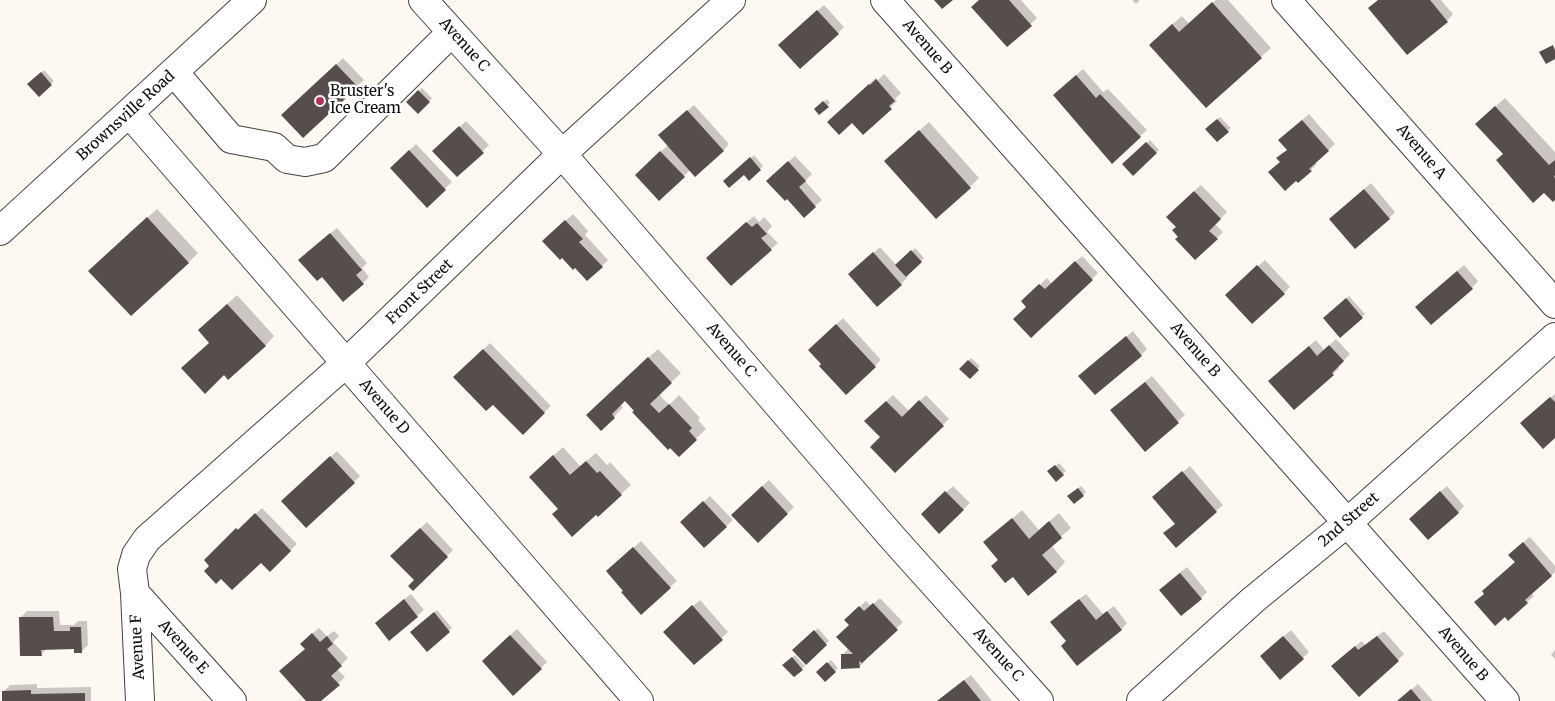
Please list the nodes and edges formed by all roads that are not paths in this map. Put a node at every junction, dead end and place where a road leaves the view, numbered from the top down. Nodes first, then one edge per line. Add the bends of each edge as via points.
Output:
1 (252, 0) edge
2 (423, 0) edge
3 (731, 0) edge
4 (885, 0) edge
5 (1286, 0) edge
6 (452, 32) junction
7 (174, 72) junction
8 (129, 113) junction
9 (562, 154) junction
10 (0, 231) edge
11 (1555, 304) edge
12 (1555, 338) edge
13 (346, 364) junction
14 (1347, 523) junction
15 (135, 594) junction
16 (140, 701) edge
17 (232, 701) edge
18 (640, 701) edge
19 (1039, 701) edge
20 (1140, 701) edge
21 (1505, 701) edge

1 - 7 street, Brownsville Road
2 - 6 street, Avenue C
3 - 9 street, Front Street
4 - 14 street, Avenue B
5 - 11 street, Avenue A
6 - 7 street via 324,158 305,162 288,159 274,148 230,140
6 - 9 street, Avenue C
7 - 8 street, Brownsville Road
8 - 10 street, Brownsville Road
8 - 13 street, Avenue D
9 - 13 street, Front Street
9 - 19 street, Avenue C via 891,536
12 - 14 street, 2nd Street
13 - 15 street, Front Street via 147,539 136,555 132,569
13 - 18 street, Avenue D
14 - 20 street, 2nd Street via 1253,600
14 - 21 street, Avenue B
15 - 16 street, Avenue F
15 - 17 street, Avenue E

